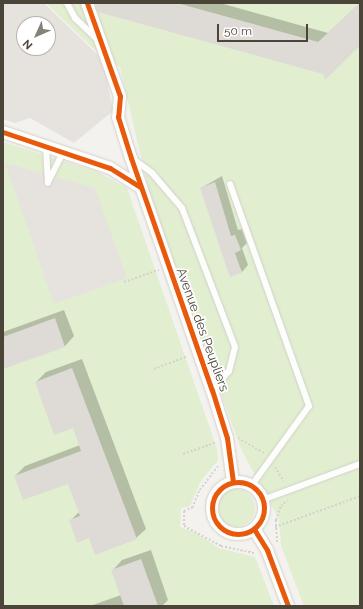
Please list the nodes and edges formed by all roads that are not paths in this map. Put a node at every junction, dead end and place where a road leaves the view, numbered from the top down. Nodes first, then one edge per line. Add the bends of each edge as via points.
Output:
1 (67, 3) edge
2 (87, 3) edge
3 (99, 41) junction
4 (3, 132) edge
5 (46, 147) junction
6 (63, 152) junction
7 (131, 158) junction
8 (230, 184) dead end
9 (141, 187) junction
10 (212, 390) junction
11 (360, 464) edge
12 (234, 482) junction
13 (251, 486) junction
14 (262, 500) junction
15 (254, 529) junction
16 (288, 606) edge

1 - 3 lane via 75,18
2 - 3 street, Avenue des Peupliers
3 - 7 street, Avenue des Peupliers via 120,96 118,117
4 - 5 street
5 - 6 street
5 - 6 lane via 48,183
6 - 9 street via 110,168
7 - 9 street, Avenue des Peupliers
7 - 10 lane via 152,173 182,208 235,347 229,371
8 - 13 lane via 309,406 272,461
9 - 10 street, Avenue des Peupliers
10 - 12 street, Avenue des Peupliers via 221,442
11 - 14 lane
12 - 13 street
12 - 15 street via 218,491 213,499 213,517 230,534
13 - 14 street
14 - 15 street via 263,516
15 - 16 street via 267,550

